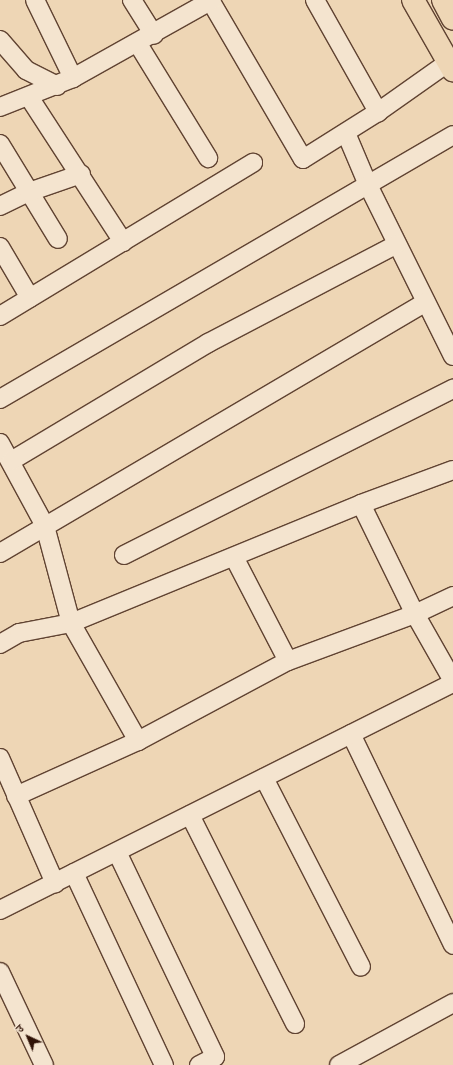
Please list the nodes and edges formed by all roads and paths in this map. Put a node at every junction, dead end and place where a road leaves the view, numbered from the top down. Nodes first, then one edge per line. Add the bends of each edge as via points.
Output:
1 (35, 0) edge
2 (132, 0) edge
3 (211, 0) edge
4 (315, 0) edge
5 (412, 0) edge
6 (443, 0) edge
7 (453, 19) edge
8 (154, 35) junction
9 (0, 40) edge
10 (138, 44) junction
11 (452, 64) edge
12 (49, 89) junction
13 (0, 107) edge
14 (378, 112) junction
15 (346, 132) junction
16 (453, 135) edge
17 (0, 144) edge
18 (208, 158) dead end
19 (253, 163) dead end
20 (81, 174) junction
21 (368, 185) junction
22 (29, 192) junction
23 (0, 206) edge
24 (58, 239) dead end
25 (123, 242) junction
26 (397, 244) junction
27 (0, 246) edge
28 (30, 298) junction
29 (426, 302) junction
30 (0, 316) edge
31 (453, 356) edge
32 (453, 389) edge
33 (0, 399) edge
34 (0, 443) edge
35 (11, 461) junction
36 (453, 470) edge
37 (360, 504) junction
38 (46, 526) junction
39 (0, 553) edge
40 (124, 555) dead end
41 (234, 557) junction
42 (453, 596) edge
43 (415, 614) junction
44 (71, 623) junction
45 (0, 644) edge
46 (288, 661) junction
47 (453, 682) edge
48 (350, 734) junction
49 (138, 741) junction
50 (0, 758) edge
51 (264, 778) junction
52 (16, 796) junction
53 (190, 815) junction
54 (117, 852) junction
55 (74, 873) junction
56 (54, 883) junction
57 (0, 910) edge
58 (453, 945) edge
59 (361, 966) dead end
60 (0, 972) edge
61 (453, 1003) edge
62 (295, 1024) dead end
63 (44, 1065) edge
64 (164, 1065) edge
65 (198, 1065) edge
66 (339, 1065) edge

1 - 12 street
2 - 8 street
3 - 8 street
3 - 15 street via 303,159
4 - 14 street
5 - 11 main road
6 - 7 main road
8 - 10 street
9 - 12 street via 26,70
10 - 12 street
10 - 18 street
11 - 14 street
12 - 13 street
12 - 20 street
14 - 15 street
15 - 21 street
16 - 21 street
17 - 22 street
19 - 25 street
20 - 22 street
20 - 25 street
21 - 26 street
21 - 33 street
22 - 23 street
22 - 24 street
25 - 28 street
26 - 29 street
26 - 35 street via 208,343
27 - 28 street
28 - 30 street
29 - 31 street
29 - 38 street
32 - 40 street
34 - 35 street
35 - 38 street
36 - 37 street
37 - 41 street
37 - 43 street
38 - 39 street
38 - 44 street
41 - 44 street
41 - 46 street
42 - 43 street
43 - 46 street
43 - 47 street
44 - 45 street via 19,633
44 - 49 street
46 - 49 street
47 - 48 street
48 - 51 street
48 - 58 street
49 - 52 street
50 - 52 street
51 - 53 street
51 - 59 street
52 - 56 street
53 - 54 street
53 - 62 street
54 - 55 street
54 - 65 street via 215,1057
55 - 56 street
55 - 64 street
56 - 57 street
60 - 63 street
61 - 66 street

